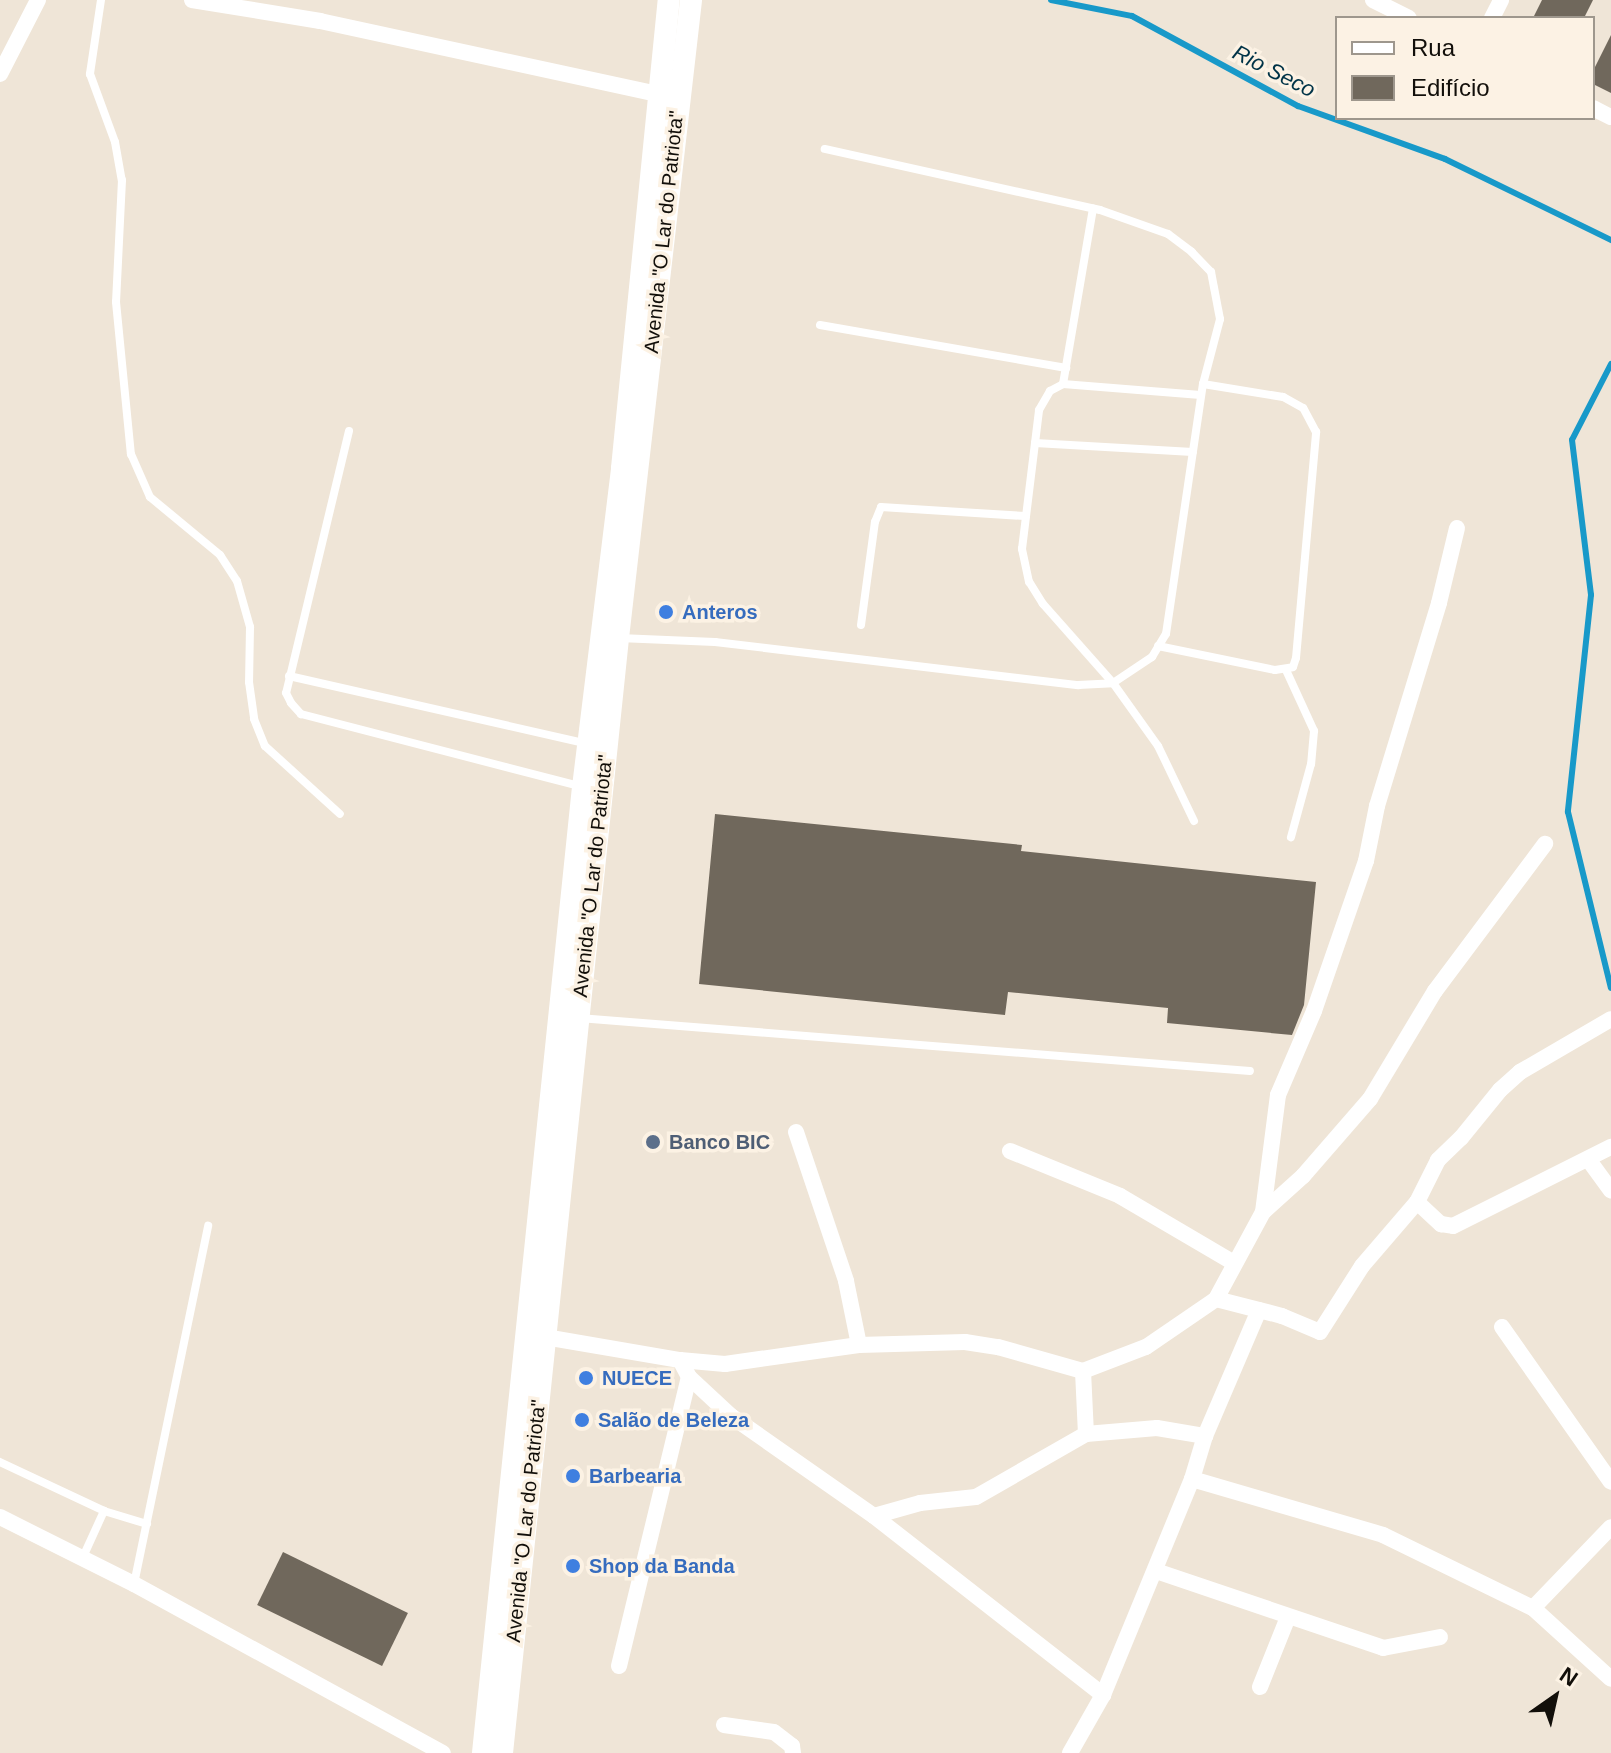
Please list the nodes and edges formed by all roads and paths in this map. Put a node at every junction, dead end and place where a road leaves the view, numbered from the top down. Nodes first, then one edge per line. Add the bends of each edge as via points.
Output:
1 (38, 0) edge
2 (101, 0) edge
3 (192, 0) edge
4 (669, 0) edge
5 (691, 0) edge
6 (1373, 0) edge
7 (1405, 16) edge
8 (0, 74) edge
9 (659, 94) junction
10 (825, 149) dead end
11 (1093, 209) junction
12 (820, 325) dead end
13 (1066, 368) junction
14 (1063, 384) junction
15 (1203, 384) junction
16 (1201, 395) junction
17 (349, 431) dead end
18 (1035, 443) junction
19 (1193, 452) junction
20 (1026, 516) junction
21 (1457, 528) dead end
22 (861, 625) dead end
23 (618, 638) junction
24 (1158, 646) junction
25 (1286, 670) junction
26 (289, 676) junction
27 (1113, 683) junction
28 (589, 744) junction
29 (583, 787) junction
30 (340, 814) dead end
31 (1194, 821) dead end
32 (1291, 837) dead end
33 (1545, 844) dead end
34 (578, 1018) junction
35 (1611, 1019) edge
36 (1250, 1071) dead end
37 (796, 1132) dead end
38 (1611, 1147) edge
39 (1010, 1151) dead end
40 (1588, 1159) junction
41 (1611, 1191) edge
42 (1417, 1202) junction
43 (1263, 1212) junction
44 (208, 1226) dead end
45 (1234, 1263) junction
46 (1216, 1299) junction
47 (1259, 1310) junction
48 (1502, 1327) dead end
49 (545, 1337) junction
50 (859, 1345) junction
51 (680, 1360) junction
52 (1083, 1371) junction
53 (689, 1377) junction
54 (1086, 1434) junction
55 (1205, 1436) junction
56 (1606, 1461) edge
57 (0, 1462) edge
58 (1192, 1479) junction
59 (1611, 1482) edge
60 (104, 1511) junction
61 (874, 1516) junction
62 (0, 1517) edge
63 (147, 1524) junction
64 (1611, 1527) edge
65 (83, 1558) junction
66 (1156, 1571) junction
67 (134, 1584) junction
68 (1533, 1608) junction
69 (1288, 1617) junction
70 (1440, 1637) dead end
71 (619, 1666) dead end
72 (1611, 1679) edge
73 (1260, 1687) dead end
74 (1103, 1695) junction
75 (724, 1725) dead end
76 (443, 1753) edge
77 (483, 1753) edge
78 (502, 1753) edge
79 (793, 1753) edge
80 (1070, 1753) edge

1 - 8 street
2 - 30 lane via 90,74 115,142 122,180 116,302 131,454 150,497 220,555 237,581 250,627 254,719 265,746
3 - 9 street via 320,21
4 - 9 main road, Avenida "O Lar do Patriota"
5 - 23 main road, Avenida "O Lar do Patriota"
6 - 7 street
9 - 28 main road, Avenida "O Lar do Patriota"
10 - 11 lane
11 - 13 lane
11 - 15 lane via 1168,234 1211,272 1220,319
12 - 13 lane
13 - 14 lane
14 - 16 lane
14 - 18 lane via 1050,391 1039,410
15 - 16 lane
15 - 25 lane via 1283,397 1303,408 1316,432 1296,658
16 - 19 lane
17 - 26 lane
18 - 19 lane
18 - 20 lane
19 - 24 lane via 1166,634
20 - 22 lane via 881,507
20 - 27 lane via 1022,549 1029,582
21 - 43 street via 1366,861 1314,1011 1278,1095
23 - 27 lane via 715,642 1078,685
23 - 34 main road, Avenida "O Lar do Patriota"
24 - 25 lane
24 - 27 lane via 1152,657
25 - 32 lane via 1314,731 1311,764
26 - 28 lane
26 - 29 lane via 286,693 301,714
27 - 31 lane via 1158,746
28 - 29 main road, Avenida "O Lar do Patriota"
29 - 77 main road, Avenida "O Lar do Patriota"
33 - 43 street via 1435,991 1370,1099 1303,1176
34 - 36 lane
34 - 49 main road, Avenida "O Lar do Patriota"
35 - 42 street via 1520,1072 1500,1090 1438,1160
37 - 50 street via 846,1281
38 - 40 street
39 - 45 street via 1120,1196
40 - 41 street
40 - 42 street via 1453,1226 1441,1224
42 - 47 street via 1362,1266 1320,1332
43 - 45 street
44 - 63 lane
45 - 46 street
46 - 47 street
46 - 52 street via 1146,1347
47 - 55 street
48 - 56 street
49 - 51 street
49 - 78 main road, Avenida "O Lar do Patriota"
50 - 51 street via 725,1364
50 - 52 street via 965,1342
51 - 53 street
52 - 54 street
53 - 61 street via 731,1416
53 - 71 street
54 - 55 street via 1157,1428
54 - 61 street via 976,1497 920,1503
55 - 58 street
56 - 59 street
57 - 60 lane
58 - 66 street
58 - 68 street via 1383,1535
60 - 63 lane
60 - 65 lane
61 - 74 street
62 - 65 street
63 - 67 lane
64 - 68 street
65 - 67 street
66 - 69 street
66 - 74 street
67 - 76 street
68 - 72 street
69 - 70 street via 1383,1648
69 - 73 street
74 - 80 street
75 - 79 street via 774,1732

